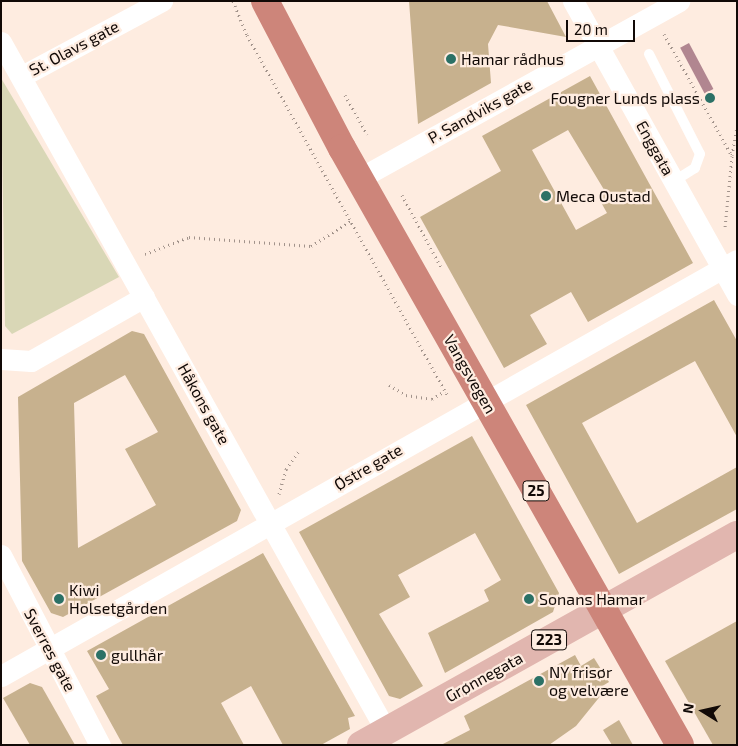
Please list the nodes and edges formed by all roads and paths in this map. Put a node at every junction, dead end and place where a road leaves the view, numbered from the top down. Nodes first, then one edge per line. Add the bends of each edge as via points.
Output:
1 (162, 1) edge
2 (233, 1) edge
3 (265, 1) edge
4 (573, 1) edge
5 (679, 1) edge
6 (654, 16) junction
7 (1, 42) edge
8 (597, 45) junction
9 (649, 54) dead end
10 (22, 76) junction
11 (737, 127) edge
12 (732, 156) junction
13 (360, 178) junction
14 (673, 182) junction
15 (726, 216) dead end
16 (351, 221) junction
17 (163, 243) dead end
18 (729, 265) edge
19 (737, 295) edge
20 (144, 297) junction
21 (1, 359) edge
22 (389, 386) dead end
23 (445, 391) junction
24 (448, 396) dead end
25 (484, 400) junction
26 (300, 449) dead end
27 (272, 524) junction
28 (737, 535) edge
29 (1, 555) edge
30 (602, 610) junction
31 (49, 650) junction
32 (1, 676) edge
33 (386, 731) junction
34 (100, 745) edge
35 (361, 745) edge
36 (680, 745) edge

1 - 10 street, St. Olavs gate
2 - 16 path via 247,34
3 - 13 highway, Vangsvegen / 25
4 - 8 street, Enggata
5 - 6 street, P. Sandviks gate
6 - 8 street, P. Sandviks gate
6 - 12 path
7 - 10 street, St. Olavs gate
8 - 13 street, P. Sandviks gate
8 - 14 street, Enggata
9 - 14 lane via 700,154 695,168
10 - 20 street, Håkons gate
11 - 12 path
12 - 15 path
13 - 25 highway, Vangsvegen / 25
14 - 18 street, Enggata
16 - 17 path via 312,246 189,237
16 - 23 path
18 - 19 street, Enggata
18 - 25 street, Østre gate
20 - 21 street via 31,361
20 - 27 street, Håkons gate
22 - 23 path via 406,395 432,399
23 - 24 path
25 - 27 street, Østre gate
25 - 30 highway, Vangsvegen / 25
26 - 27 path via 286,469
27 - 31 street, Østre gate
27 - 33 street, Håkons gate
28 - 30 main road, Grønnegata / 223
29 - 31 street, Sverres gate
30 - 33 main road, Grønnegata / 223
30 - 36 highway, Vangsvegen / 25
31 - 32 street, Østre gate
31 - 34 street, Sverres gate
33 - 35 main road, Grønnegata / 223

